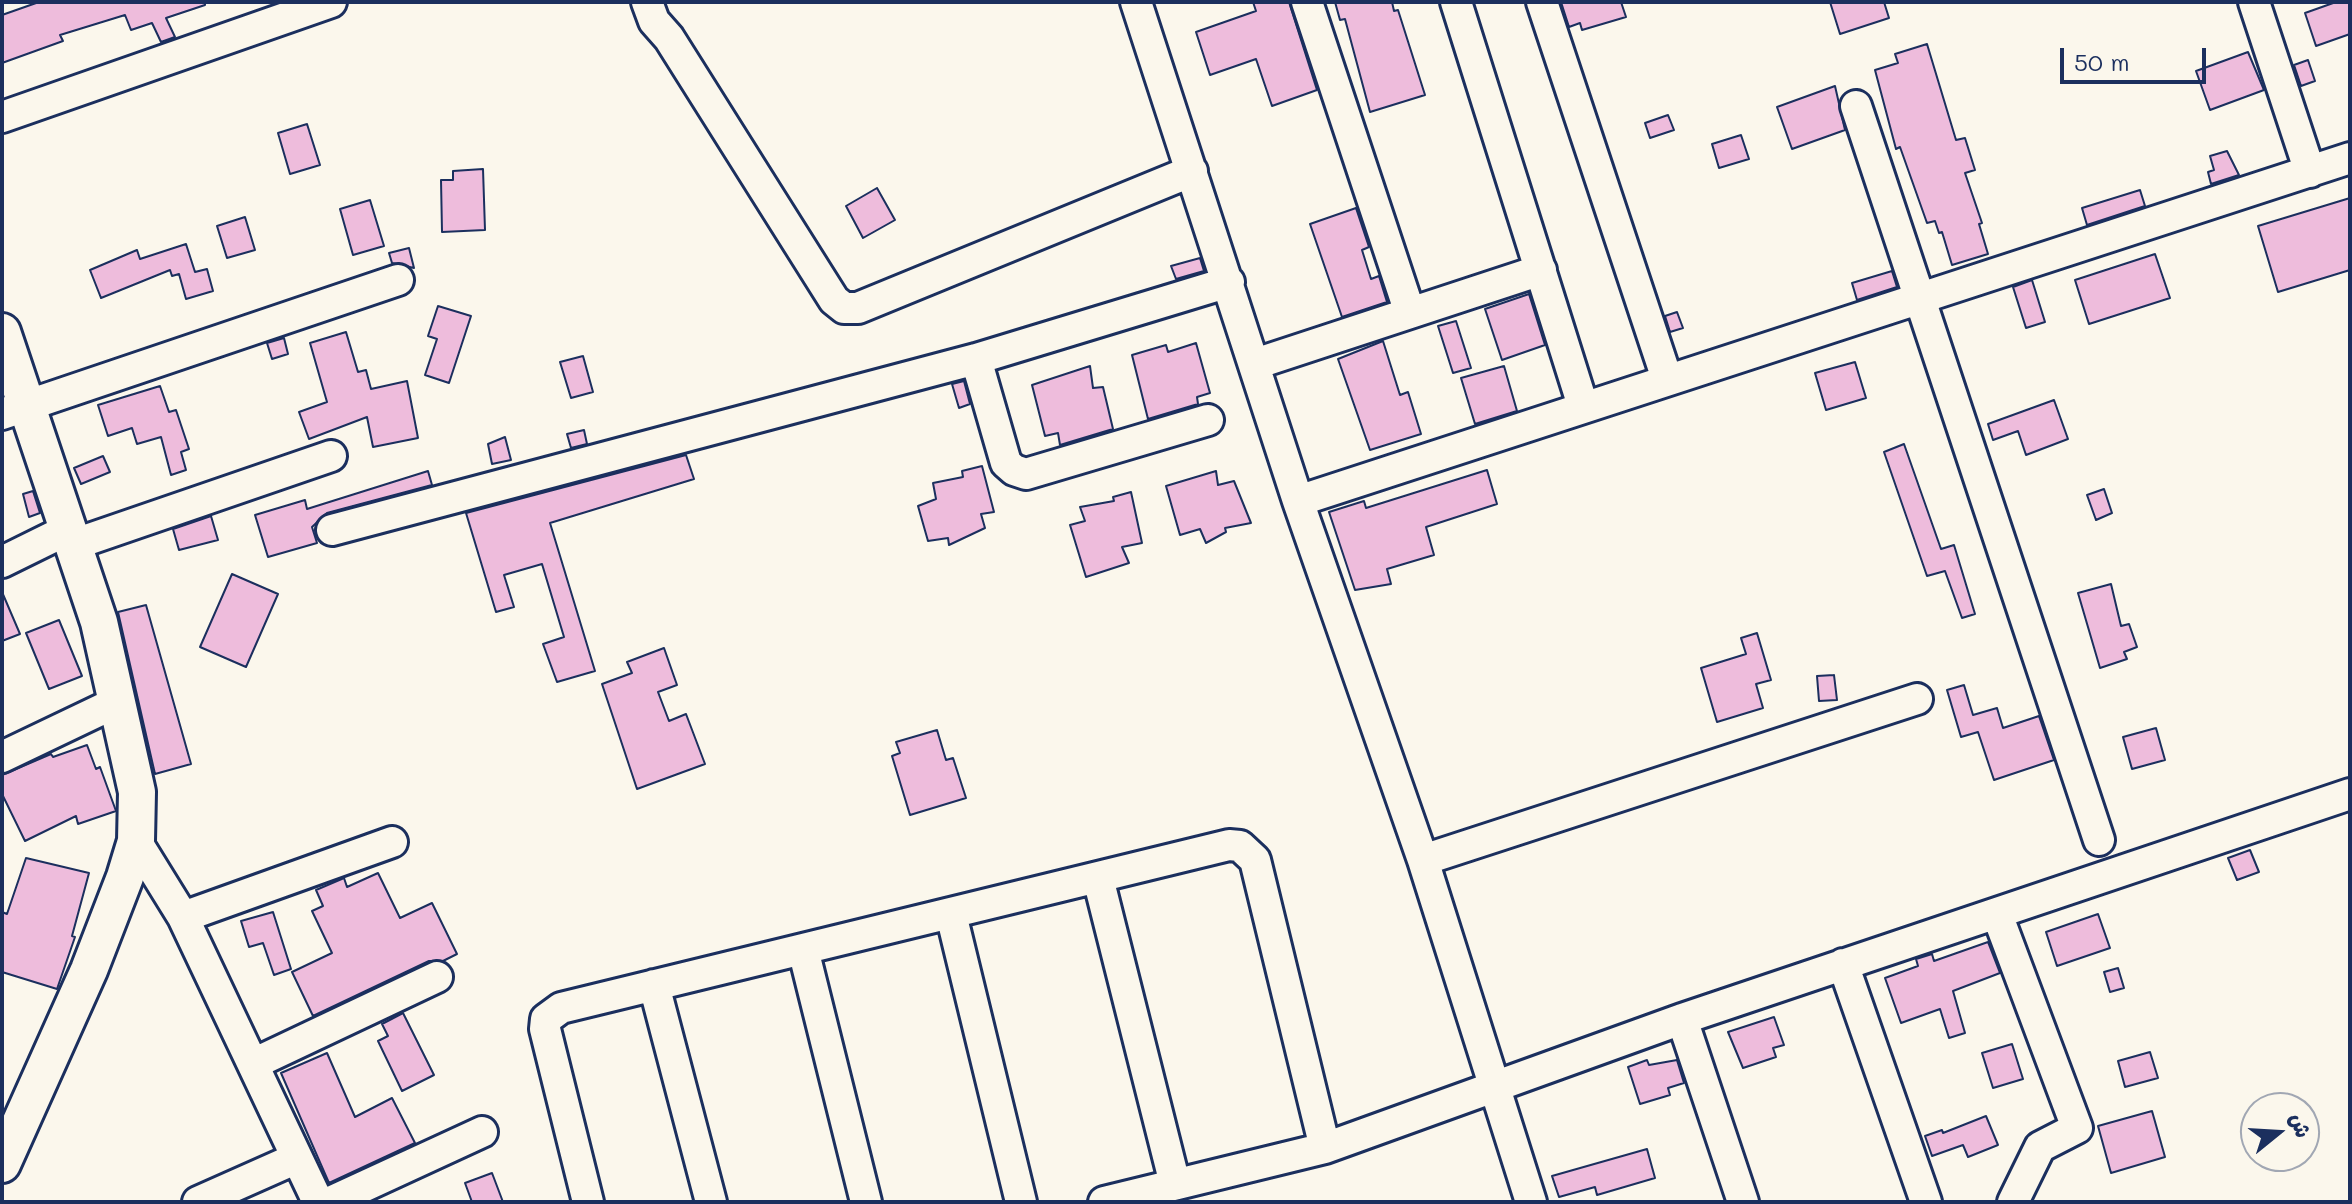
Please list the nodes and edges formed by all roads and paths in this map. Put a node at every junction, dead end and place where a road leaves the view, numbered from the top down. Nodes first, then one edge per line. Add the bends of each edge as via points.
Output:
1 (331, 2) edge
2 (647, 2) edge
3 (1136, 2) edge
4 (1307, 2) edge
5 (1456, 2) edge
6 (1542, 2) edge
7 (2254, 2) edge
8 (1856, 106) dead end
9 (2, 117) edge
10 (2350, 158) edge
11 (1192, 171) junction
12 (2310, 172) junction
13 (1541, 270) junction
14 (398, 280) dead end
15 (1229, 282) junction
16 (1917, 297) junction
17 (1410, 313) junction
18 (2, 332) edge
19 (976, 359) junction
20 (1255, 364) junction
21 (1667, 379) junction
22 (1583, 406) junction
23 (14, 410) edge
24 (1208, 420) dead end
25 (331, 456) dead end
26 (1298, 501) junction
27 (332, 530) dead end
28 (72, 536) junction
29 (2, 562) edge
30 (1917, 699) dead end
31 (117, 702) junction
32 (2, 757) edge
33 (2350, 794) edge
34 (2099, 840) dead end
35 (136, 841) junction
36 (392, 842) dead end
37 (1423, 860) junction
38 (1098, 878) junction
39 (951, 914) junction
40 (1997, 914) junction
41 (183, 917) junction
42 (803, 949) junction
43 (1843, 964) junction
44 (437, 977) dead end
45 (654, 985) junction
46 (1682, 1019) junction
47 (253, 1064) junction
48 (1495, 1088) junction
49 (482, 1132) dead end
50 (1325, 1148) junction
51 (297, 1158) junction
52 (2, 1164) edge
53 (1175, 1184) junction
54 (198, 1202) edge
55 (318, 1202) edge
56 (330, 1202) edge
57 (588, 1202) edge
58 (711, 1202) edge
59 (866, 1202) edge
60 (1021, 1202) edge
61 (1104, 1202) edge
62 (1531, 1202) edge
63 (1743, 1202) edge
64 (1926, 1202) edge
65 (2013, 1202) edge

1 - 9 street
2 - 11 street via 654,21 844,308 858,308
3 - 11 street
4 - 17 street
5 - 13 street
6 - 21 street
7 - 12 street
8 - 16 street
10 - 12 street
11 - 15 street
12 - 16 street
13 - 17 street
13 - 22 street
14 - 23 street
15 - 19 street
15 - 20 street
16 - 21 street
16 - 34 street
17 - 20 street
18 - 23 main road
19 - 24 street via 1006,463 1026,474
19 - 27 street
20 - 26 street
21 - 22 street
22 - 26 street
23 - 28 main road
25 - 28 street
26 - 37 street
28 - 29 street
28 - 31 main road
30 - 37 street
31 - 32 street
31 - 35 main road via 137,792
33 - 40 street
35 - 41 street
35 - 52 main road via 89,970
36 - 41 street
37 - 48 street
38 - 39 street
38 - 50 street via 1229,845 1248,851 1255,860
38 - 53 street
39 - 42 street
39 - 60 street
40 - 43 street
40 - 65 street via 2077,1128 2040,1147
41 - 47 street
42 - 45 street
42 - 59 street
43 - 46 street
43 - 64 street
44 - 47 street
45 - 57 street via 561,1008 546,1019
45 - 58 street
46 - 48 street
46 - 63 street
47 - 51 street
48 - 50 street
48 - 62 street
49 - 56 street
50 - 53 street
51 - 54 street
51 - 55 street
53 - 61 street

